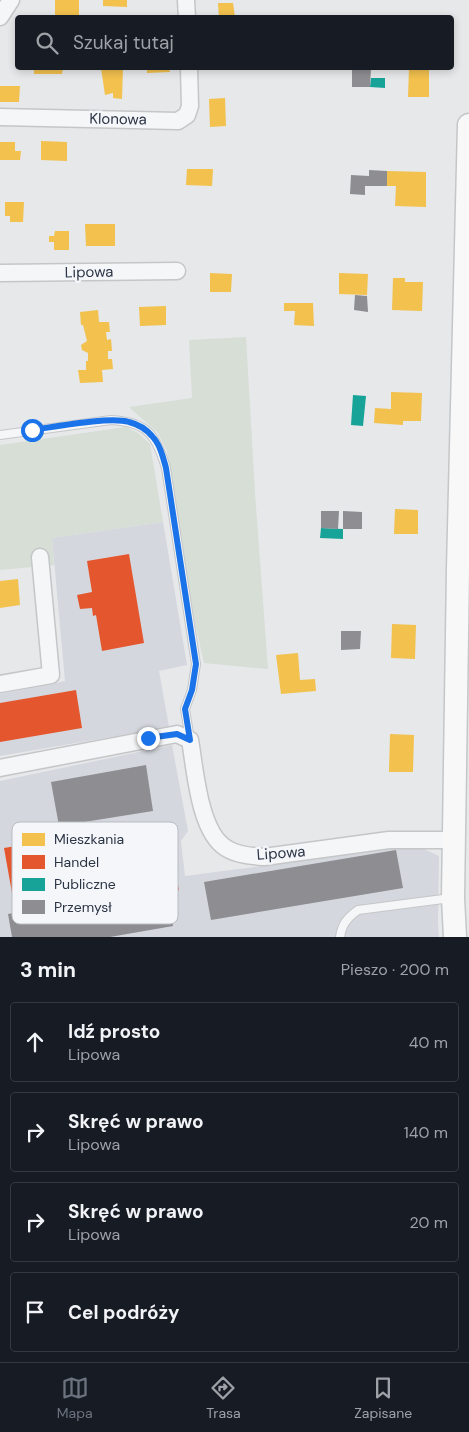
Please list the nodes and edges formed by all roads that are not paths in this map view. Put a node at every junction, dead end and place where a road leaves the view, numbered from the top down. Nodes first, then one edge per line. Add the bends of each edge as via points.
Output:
1 (11, 0) edge
2 (186, 0) edge
3 (187, 15) edge
4 (0, 17) edge
5 (189, 70) edge
6 (0, 117) edge
7 (469, 125) edge
8 (469, 159) edge
9 (177, 270) dead end
10 (0, 273) edge
11 (0, 435) edge
12 (40, 557) dead end
13 (464, 568) edge
14 (0, 684) edge
15 (190, 740) junction
16 (0, 768) edge
17 (454, 840) junction
18 (461, 897) edge
19 (340, 937) edge
20 (455, 937) edge

1 - 4 street
2 - 3 street
5 - 6 street, Klonowa via 190,106 187,115 178,121
7 - 8 street
8 - 13 street
9 - 10 street, Lipowa
11 - 15 lane, Lipowa via 111,420 128,421 153,436 166,468 196,664 185,709
12 - 14 street via 51,675
13 - 17 street
15 - 16 street via 177,734 148,738
15 - 17 street, Lipowa via 201,808 212,832 225,848 264,857 389,840
17 - 18 street
18 - 19 lane via 358,910 346,918
18 - 20 street

